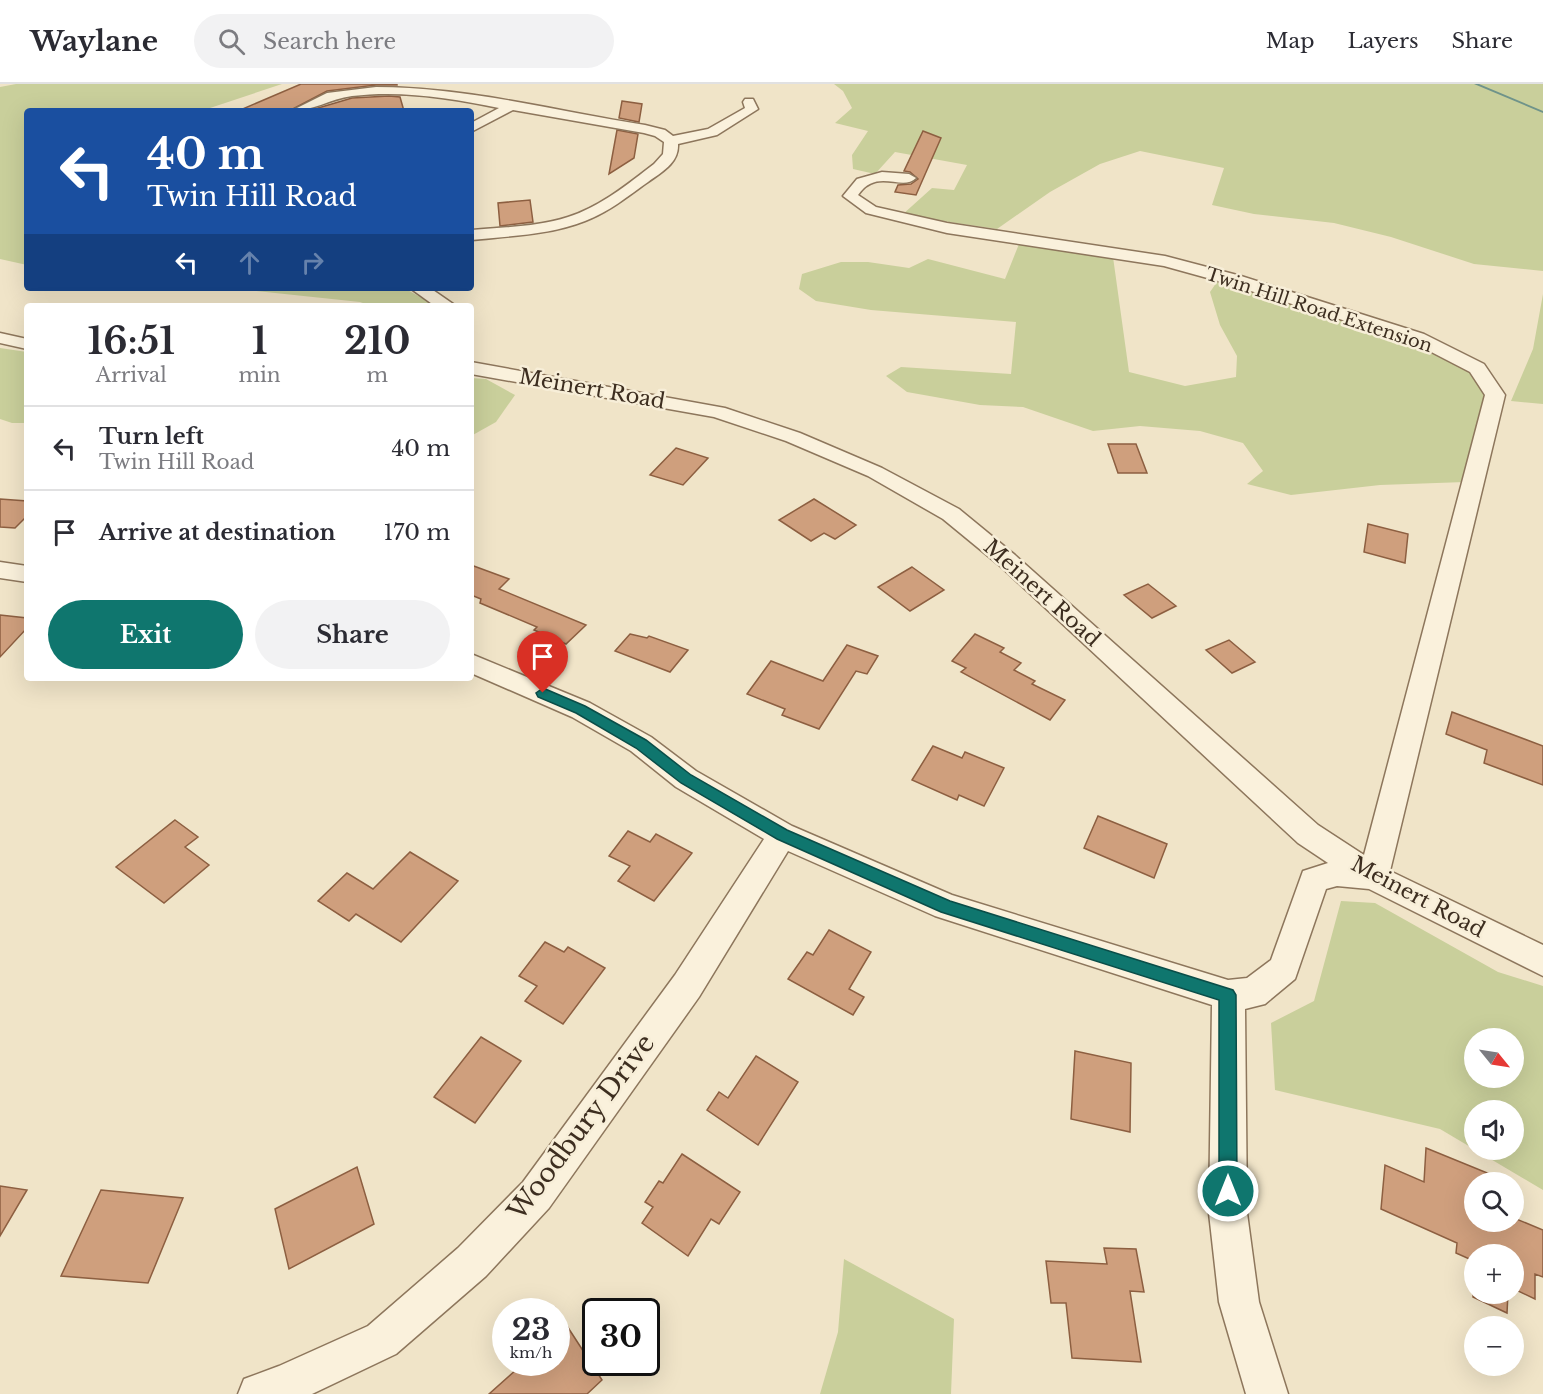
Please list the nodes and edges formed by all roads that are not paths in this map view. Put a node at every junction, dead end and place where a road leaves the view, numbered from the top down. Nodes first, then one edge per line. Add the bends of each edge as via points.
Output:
1 (749, 102) dead end
2 (511, 106) junction
3 (304, 108) edge
4 (474, 126) edge
5 (671, 141) junction
6 (909, 178) dead end
7 (474, 235) edge
8 (423, 291) edge
9 (442, 303) edge
10 (0, 338) edge
11 (24, 343) edge
12 (474, 369) edge
13 (0, 570) edge
14 (24, 574) edge
15 (474, 664) edge
16 (782, 835) junction
17 (1373, 877) junction
18 (1543, 961) edge
19 (1228, 995) junction
20 (259, 1394) edge
21 (1268, 1394) edge

1 - 5 street via 752,109 712,132
2 - 3 street via 432,88 394,85 332,96
2 - 4 street
2 - 5 street via 645,129
5 - 7 street via 667,162 613,200 574,220
6 - 17 street, Twin Hill Road Extension via 877,175 857,183 850,196 871,210 947,228 1166,261 1235,280 1418,338 1477,368 1495,395
8 - 9 street
10 - 11 street
12 - 17 street, Meinert Road via 718,412 793,437 874,472 951,514 1007,560 1308,834
13 - 14 street
15 - 16 street via 580,710 641,744 686,779
16 - 19 street via 946,907
16 - 20 street, Woodbury Drive via 687,986 536,1195 472,1262 382,1340
17 - 18 street, Meinert Road
17 - 19 street via 1337,873 1314,880 1284,969 1253,993
19 - 21 street via 1228,1213 1239,1302

